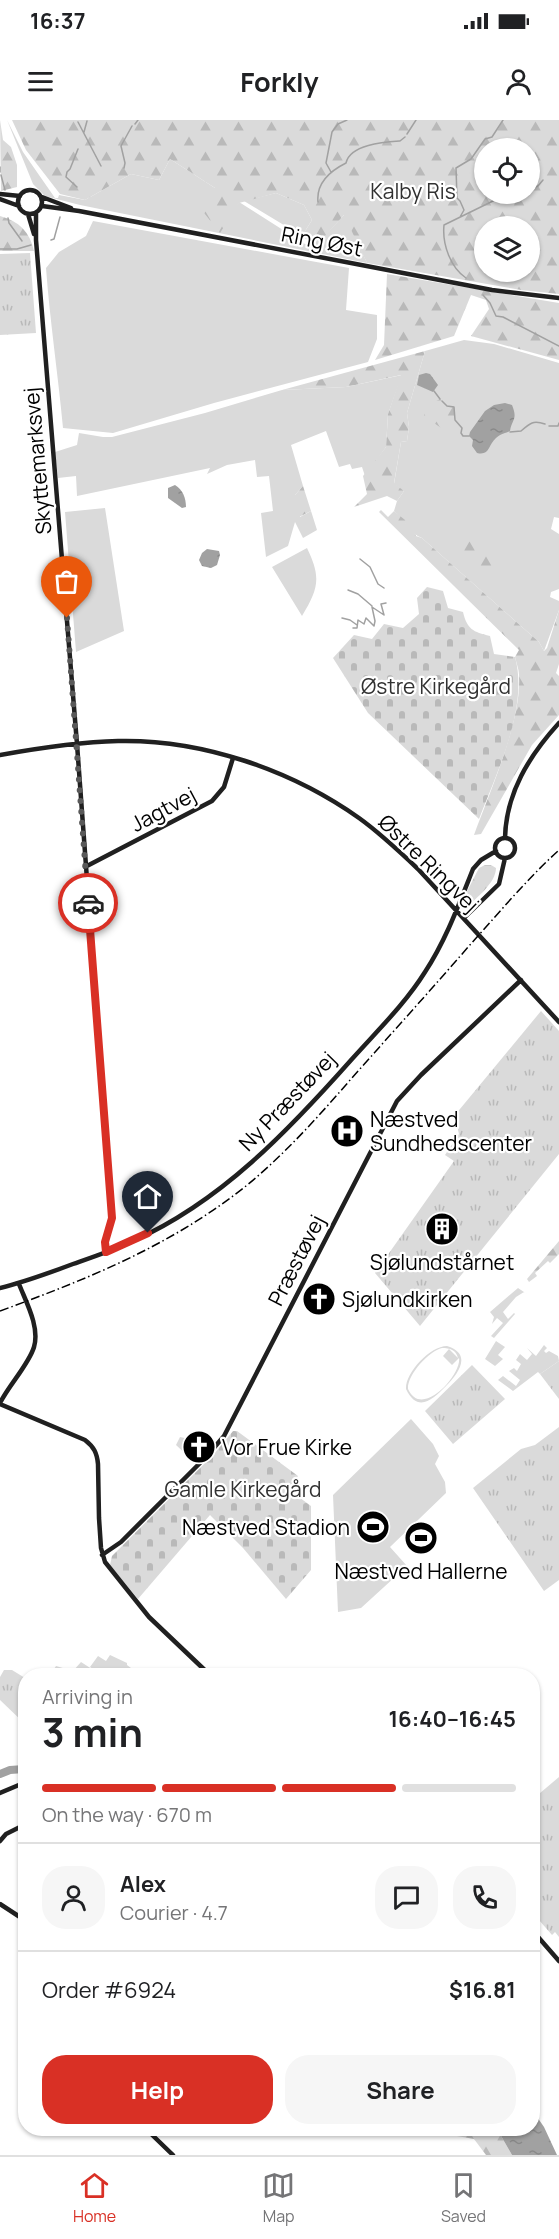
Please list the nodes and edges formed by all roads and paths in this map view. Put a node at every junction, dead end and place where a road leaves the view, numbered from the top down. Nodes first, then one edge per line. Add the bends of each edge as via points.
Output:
1 (0, 196) edge
2 (20, 196) junction
3 (42, 197) junction
4 (19, 206) junction
5 (42, 206) junction
6 (79, 211) junction
7 (36, 213) junction
8 (28, 214) junction
9 (36, 240) junction
10 (559, 298) edge
11 (559, 723) edge
12 (77, 744) junction
13 (0, 755) edge
14 (233, 758) junction
15 (505, 838) junction
16 (496, 851) junction
17 (505, 858) junction
18 (85, 867) junction
19 (462, 916) junction
20 (521, 980) junction
21 (559, 1022) edge
22 (106, 1252) junction
23 (20, 1285) junction
24 (0, 1288) edge
25 (0, 1403) edge
26 (102, 1556) junction
27 (202, 1668) edge
28 (18, 1785) edge
29 (0, 1793) edge
30 (18, 1828) edge
31 (0, 1841) edge
32 (0, 1904) edge
33 (18, 1916) edge
34 (540, 1939) edge
35 (559, 1961) edge
36 (153, 2136) edge
37 (172, 2155) edge

1 - 2 street
1 - 4 street
2 - 3 street via 30,190
2 - 4 street
3 - 5 street
3 - 6 street, Ring Øst
4 - 8 street
5 - 6 street, Ring Øst
5 - 7 street
6 - 10 street, Ring Øst via 434,279
7 - 8 street
7 - 9 street, Skyttemarksvej
8 - 9 street, Skyttemarksvej
9 - 12 street, Skyttemarksvej
11 - 15 street via 515,788
12 - 13 street, Østre Ringvej
12 - 14 street, Østre Ringvej via 147,742
12 - 18 street, Skyttemarksvej
14 - 18 street, Jagtvej via 224,787 212,801
14 - 19 street, Østre Ringvej via 298,783 358,818 418,869
15 - 16 street via 497,842
15 - 17 street via 515,848
16 - 17 street
16 - 22 street, Ny Præstøvej via 473,869 438,950 416,986 289,1127 211,1195 162,1226
17 - 19 street via 499,884
18 - 22 street, Skyttemarksvej via 112,1212
19 - 20 street, Østre Ringvej
20 - 21 street, Østre Ringvej
20 - 26 street, Præstøvej via 397,1101 224,1436 126,1537
22 - 23 street, Ny Præstøvej
23 - 24 street, Ny Præstøvej
23 - 25 street via 35,1338
25 - 26 street via 85,1440 95,1450
26 - 27 street via 108,1569 149,1617
28 - 29 street
30 - 31 street
32 - 33 street
34 - 35 street
36 - 37 street

